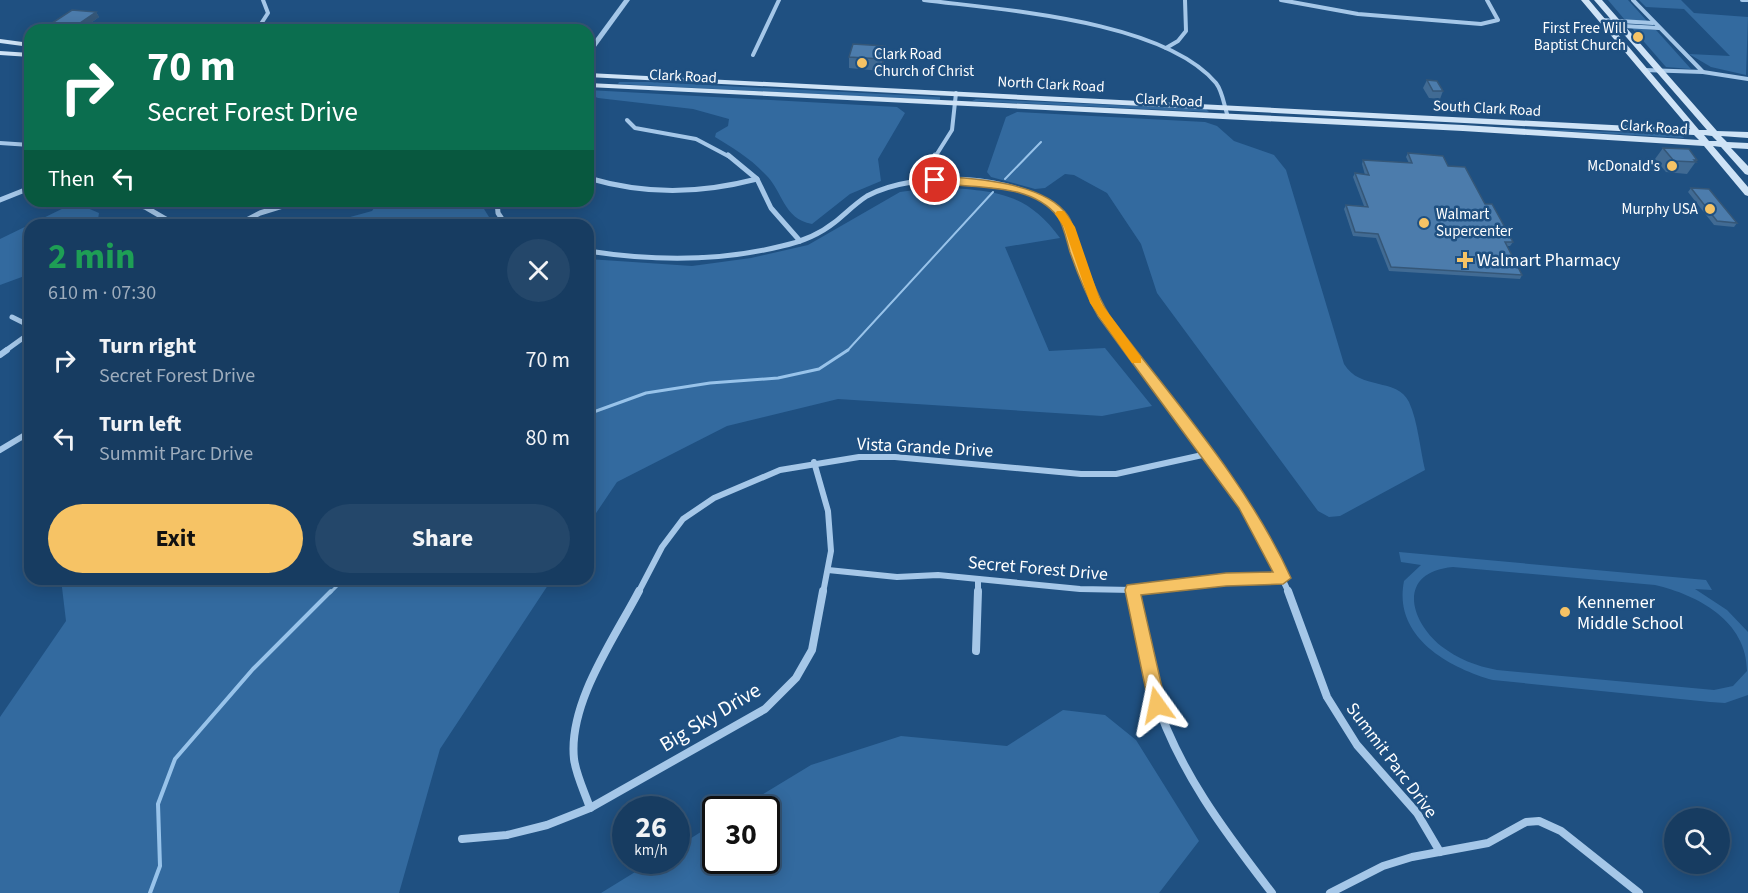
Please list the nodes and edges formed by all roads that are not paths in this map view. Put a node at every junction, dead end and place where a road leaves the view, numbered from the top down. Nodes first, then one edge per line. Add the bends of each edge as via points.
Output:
1 (263, 0) edge
2 (627, 0) edge
3 (779, 0) edge
4 (924, 0) edge
5 (974, 0) edge
6 (1185, 0) edge
7 (1281, 0) edge
8 (1487, 0) edge
9 (1585, 0) edge
10 (1598, 0) edge
11 (1633, 0) edge
12 (1742, 0) edge
13 (1748, 0) edge
14 (968, 6) junction
15 (1654, 22) junction
16 (1604, 23) junction
17 (1619, 23) junction
18 (261, 24) edge
19 (1659, 28) junction
20 (0, 41) edge
21 (24, 44) edge
22 (594, 46) edge
23 (1166, 48) junction
24 (0, 53) edge
25 (24, 55) edge
26 (753, 55) dead end
27 (1644, 70) junction
28 (1660, 71) junction
29 (1703, 72) junction
30 (594, 75) edge
31 (1748, 79) edge
32 (594, 85) edge
33 (956, 98) junction
34 (1224, 107) junction
35 (1228, 117) junction
36 (627, 120) dead end
37 (1461, 124) junction
38 (1696, 131) junction
39 (1714, 133) junction
40 (1748, 135) edge
41 (0, 143) edge
42 (1706, 143) junction
43 (1724, 144) junction
44 (24, 145) edge
45 (1748, 146) edge
46 (1748, 172) edge
47 (757, 179) junction
48 (594, 180) edge
49 (935, 180) junction
50 (24, 190) edge
51 (1748, 193) edge
52 (0, 200) edge
53 (145, 207) edge
54 (280, 207) edge
55 (166, 219) edge
56 (248, 219) edge
57 (800, 241) junction
58 (594, 252) edge
59 (12, 317) dead end
60 (24, 323) edge
61 (24, 337) edge
62 (0, 355) edge
63 (24, 436) edge
64 (0, 450) edge
65 (1207, 454) junction
66 (814, 462) junction
67 (828, 570) junction
68 (1283, 578) junction
69 (978, 579) junction
70 (1132, 590) junction
71 (976, 651) dead end
72 (590, 808) junction
73 (462, 839) dead end
74 (1440, 852) junction
75 (1272, 893) edge
76 (1330, 893) edge
77 (1639, 893) edge

1 - 18 street via 268,13
2 - 22 street
3 - 26 street
4 - 14 street
5 - 14 street
6 - 23 street via 1186,31
7 - 8 street via 1358,14 1481,24 1498,20
9 - 16 main road
10 - 17 main road
11 - 15 street
12 - 13 street
14 - 23 street via 1101,29
15 - 17 street
15 - 19 street
16 - 17 street
16 - 27 main road
17 - 19 street
17 - 28 main road
19 - 29 street
20 - 21 main road
23 - 34 street via 1210,75
24 - 25 main road
27 - 28 street
27 - 38 main road
28 - 29 street
28 - 39 main road
29 - 31 street
30 - 33 main road, North Clark Road
32 - 33 main road, Clark Road
33 - 34 main road, North Clark Road
33 - 35 main road, Clark Road
33 - 49 street via 952,130 935,156
34 - 35 street
34 - 37 main road, South Clark Road
35 - 37 main road, Clark Road
36 - 47 street via 635,128 682,135 710,145
37 - 38 main road, South Clark Road
37 - 42 main road, Clark Road
38 - 39 main road, South Clark Road
38 - 42 main road
39 - 40 main road, South Clark Road
39 - 43 main road
41 - 44 street
42 - 43 main road, Clark Road
42 - 51 main road
43 - 45 main road, Clark Road
43 - 46 main road
47 - 48 street via 726,188 669,193 633,190
47 - 57 street via 771,208
49 - 57 street, Summit Parc Drive via 889,188 869,196 819,233
49 - 65 street, Summit Parc Drive via 971,181 1019,190 1057,209 1069,227 1090,291 1104,316
50 - 52 street
53 - 55 street
54 - 56 street
57 - 58 street, Summit Parc Drive via 751,252 693,258
59 - 60 street
61 - 62 street
63 - 64 street
65 - 66 street, Vista Grande Drive via 1116,474 895,457
65 - 68 street, Summit Parc Drive via 1256,523
66 - 67 street, Big Sky Drive via 831,529
66 - 72 street, Vista Grande Drive via 780,470 714,498 683,519 663,547 587,690 576,725 574,760
67 - 69 street, Secret Forest Drive
67 - 72 street, Big Sky Drive via 812,650 796,678 765,709
68 - 70 street, Secret Forest Drive via 1226,579
68 - 74 street, Summit Parc Drive via 1316,674 1339,718 1357,745 1417,813
69 - 70 street, Secret Forest Drive
69 - 71 street
70 - 75 street via 1157,705 1181,763 1214,819
72 - 73 street, Big Sky Drive via 547,825
74 - 76 street via 1399,861 1347,881
74 - 77 street via 1469,849 1498,840 1524,821 1541,821 1557,829

